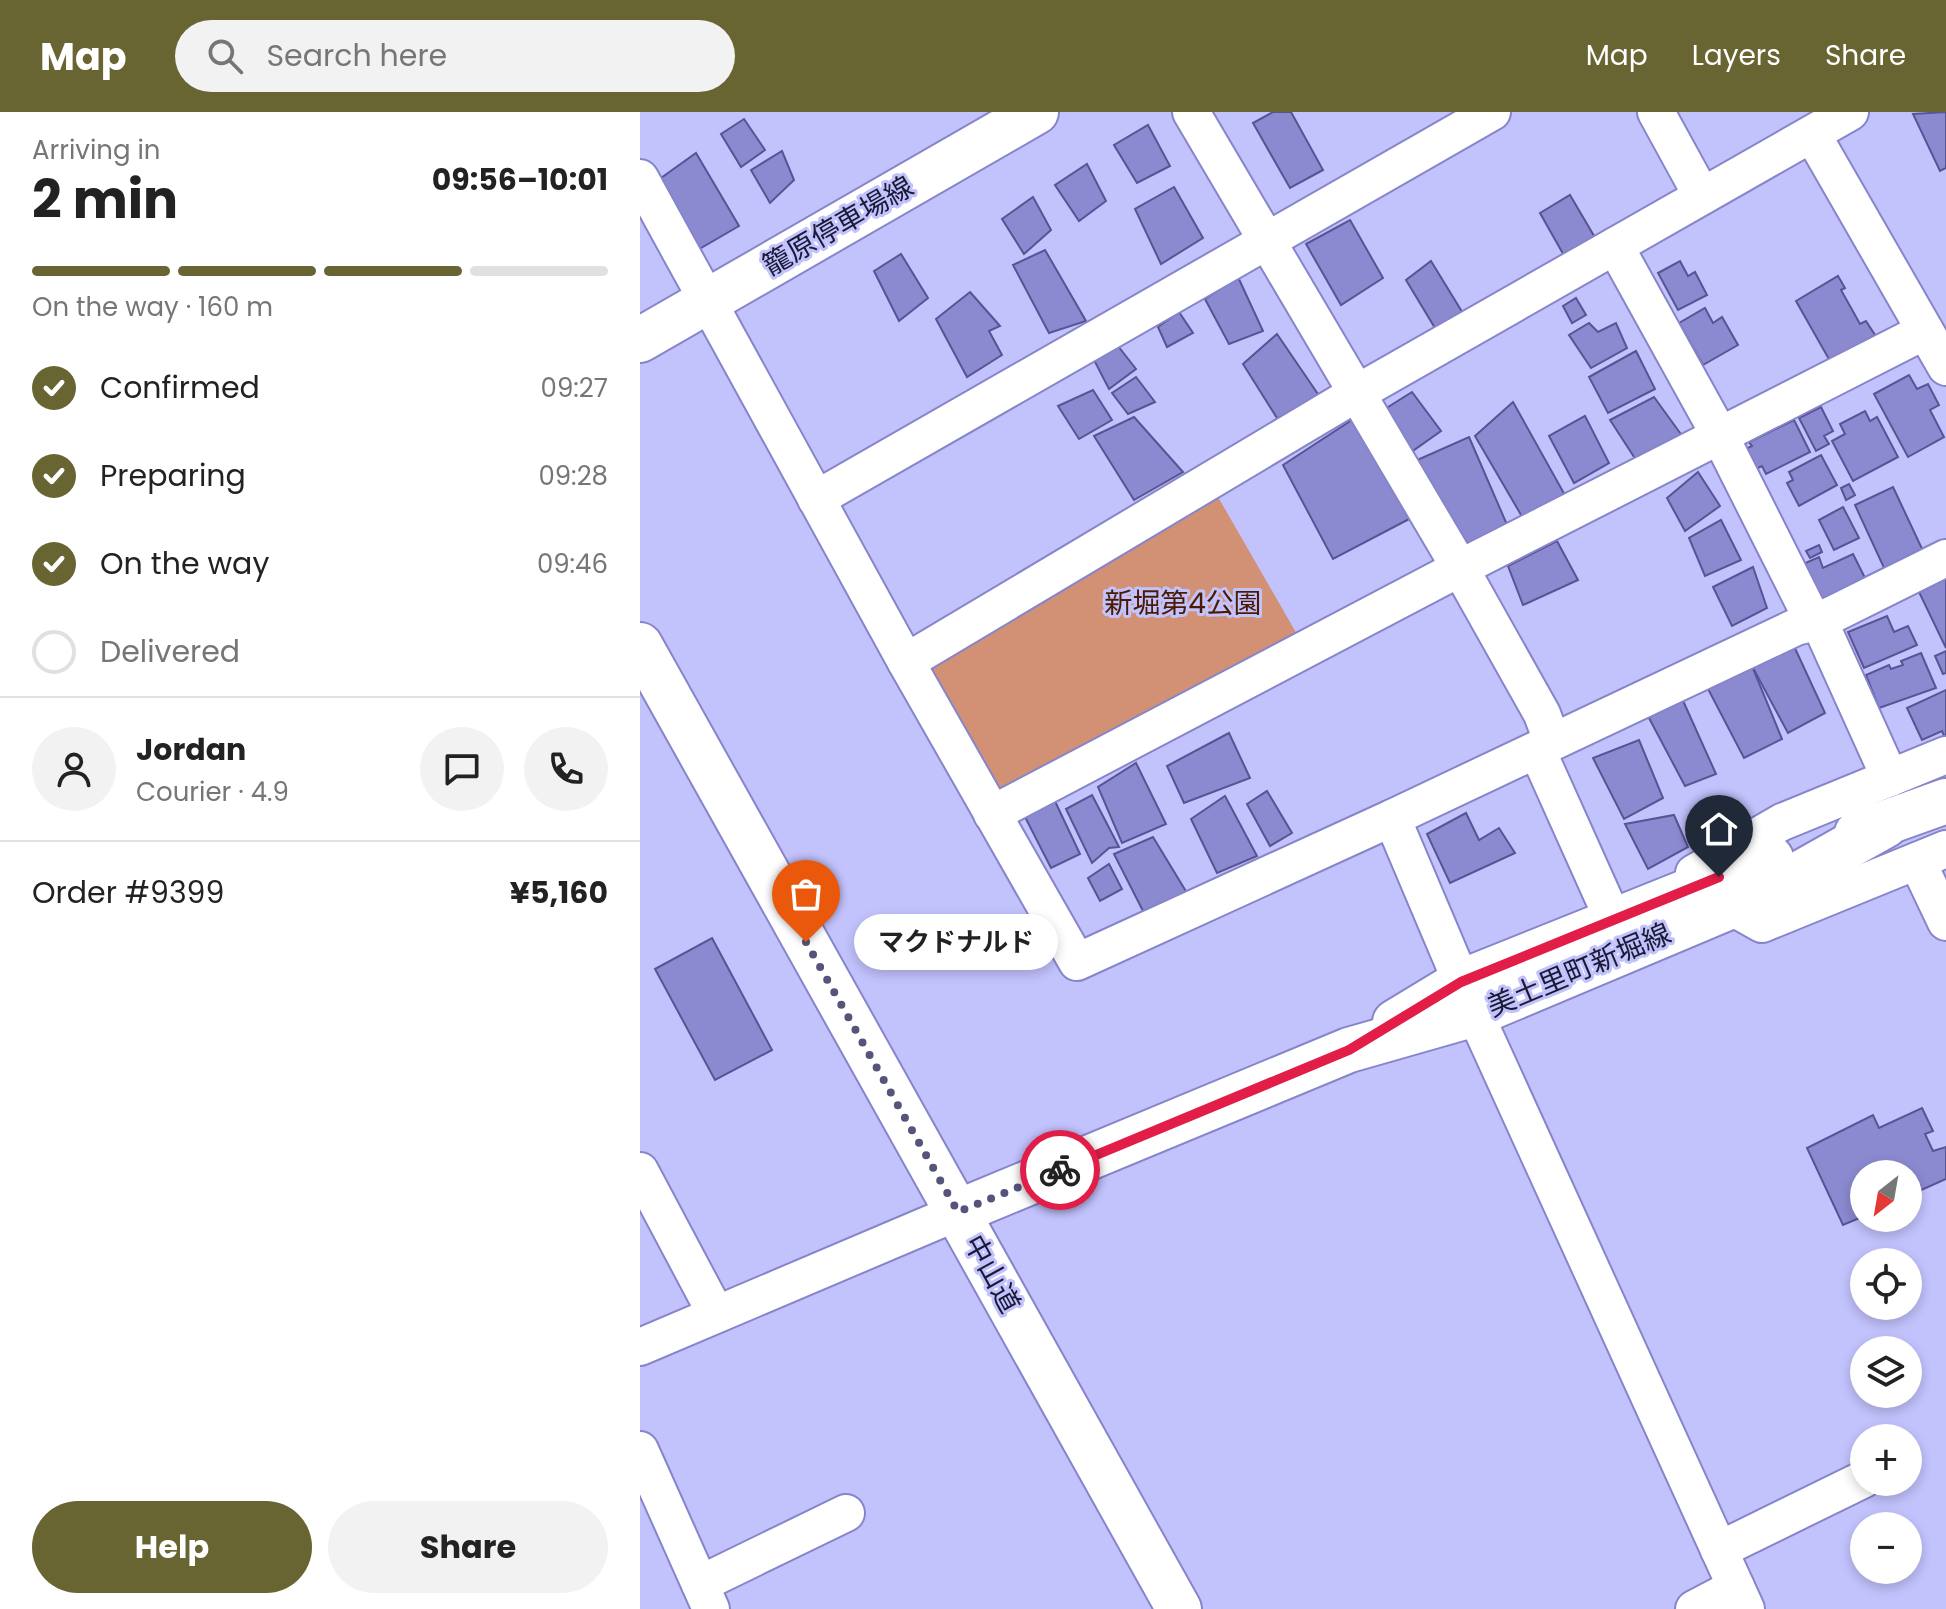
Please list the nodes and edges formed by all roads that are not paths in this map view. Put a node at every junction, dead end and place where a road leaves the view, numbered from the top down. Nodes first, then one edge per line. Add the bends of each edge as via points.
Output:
1 (1036, 112) edge
2 (1191, 112) edge
3 (1492, 112) edge
4 (1656, 112) edge
5 (1850, 112) edge
6 (1812, 134) junction
7 (640, 178) edge
8 (1702, 196) junction
9 (1268, 243) junction
10 (1615, 246) junction
11 (706, 303) junction
12 (1925, 331) junction
13 (640, 340) edge
14 (1946, 367) edge
15 (1357, 393) junction
16 (1719, 434) junction
17 (816, 499) junction
18 (1946, 558) edge
19 (1460, 568) junction
20 (1819, 621) junction
21 (640, 645) edge
22 (906, 662) junction
23 (1545, 746) junction
24 (1946, 755) edge
25 (1890, 778) junction
26 (1946, 801) edge
27 (992, 814) junction
28 (1392, 818) junction
29 (1932, 855) edge
30 (1725, 892) junction
31 (1946, 922) edge
32 (1620, 935) junction
33 (1468, 998) junction
34 (640, 1171) edge
35 (958, 1212) junction
36 (716, 1314) junction
37 (640, 1347) edge
38 (640, 1450) edge
39 (1850, 1486) edge
40 (846, 1513) dead end
41 (1719, 1550) junction
42 (705, 1597) edge
43 (1741, 1598) edge
44 (1179, 1609) edge
45 (1694, 1609) edge

1 - 11 main road, 籠原停車場線
2 - 9 street
3 - 9 street
4 - 8 street
5 - 6 street
6 - 8 street
6 - 12 street
7 - 11 street
8 - 10 street
9 - 15 street
9 - 17 street
10 - 15 street
10 - 16 street
11 - 13 main road, 籠原停車場線
11 - 17 street
12 - 14 street
12 - 16 street
15 - 19 street
15 - 22 street
16 - 19 street
16 - 20 street via 1807,609
17 - 22 street
18 - 20 street
19 - 23 street via 1542,714
19 - 27 street
20 - 23 street via 1796,627
20 - 25 street
21 - 35 main road, 中山道
22 - 27 street
23 - 28 street
23 - 32 street
24 - 25 street
25 - 32 street via 1782,822
26 - 30 main road, 美土里町新堀線 via 1886,825 1772,889
27 - 28 street via 1077,962
28 - 33 street
29 - 30 street via 1762,924
29 - 31 street
30 - 32 main road, 美土里町新堀線
32 - 33 main road, 美土里町新堀線
33 - 35 main road, 美土里町新堀線
33 - 41 street
34 - 36 street
35 - 36 street
35 - 44 main road, 中山道
36 - 37 street
38 - 42 street
39 - 41 street
40 - 42 street
41 - 43 street
43 - 45 street

